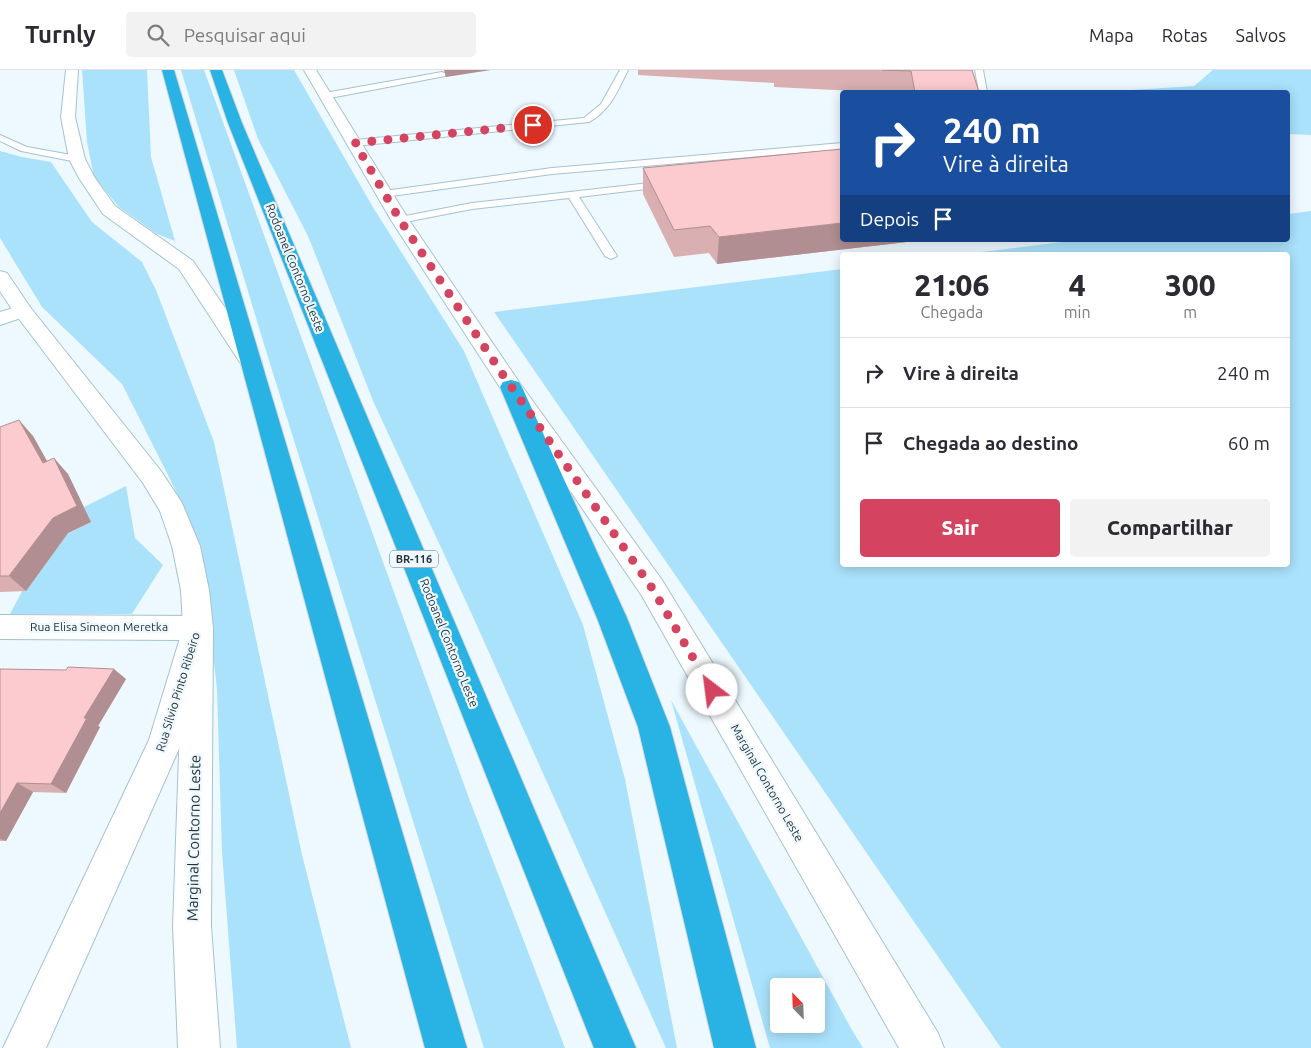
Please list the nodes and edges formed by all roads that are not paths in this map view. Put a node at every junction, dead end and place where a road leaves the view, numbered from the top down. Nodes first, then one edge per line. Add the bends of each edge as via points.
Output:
1 (72, 70) edge
2 (168, 70) edge
3 (216, 70) edge
4 (310, 70) edge
5 (624, 70) edge
6 (979, 70) edge
7 (442, 74) dead end
8 (983, 90) edge
9 (325, 96) junction
10 (0, 138) edge
11 (355, 143) junction
12 (840, 146) edge
13 (77, 159) junction
14 (678, 183) edge
15 (384, 194) junction
16 (572, 194) junction
17 (400, 220) junction
18 (611, 256) dead end
19 (0, 277) edge
20 (11, 315) edge
21 (251, 362) junction
22 (512, 387) junction
23 (0, 627) edge
24 (198, 628) junction
25 (24, 1048) edge
26 (200, 1048) edge
27 (446, 1048) edge
28 (615, 1048) edge
29 (735, 1048) edge
30 (923, 1048) edge

1 - 13 main road via 68,117
2 - 21 highway
3 - 28 highway, Rodoanel Contorno Leste / BR-116
4 - 9 main road, Marginal Contorno Leste
5 - 11 lane via 597,116 586,120
6 - 8 lane
7 - 9 lane via 390,80
9 - 11 main road, Marginal Contorno Leste
10 - 13 lane via 24,148
11 - 15 main road, Marginal Contorno Leste
12 - 15 lane via 552,171
13 - 21 main road via 110,210 186,265
14 - 16 lane
15 - 17 main road, Marginal Contorno Leste
16 - 17 lane via 472,206
16 - 18 lane
17 - 22 main road, Marginal Contorno Leste
19 - 20 main road, Rua Sílvio Pinto Ribeiro
20 - 24 main road, Rua Sílvio Pinto Ribeiro via 152,476 173,510 186,546 195,590
21 - 27 highway
22 - 29 highway via 612,618 654,727
22 - 30 main road, Marginal Contorno Leste via 652,588
23 - 24 main road, Rua Elisa Simeon Meretka
24 - 25 main road, Rua Sílvio Pinto Ribeiro via 165,742
24 - 26 main road, Marginal Contorno Leste via 192,926

